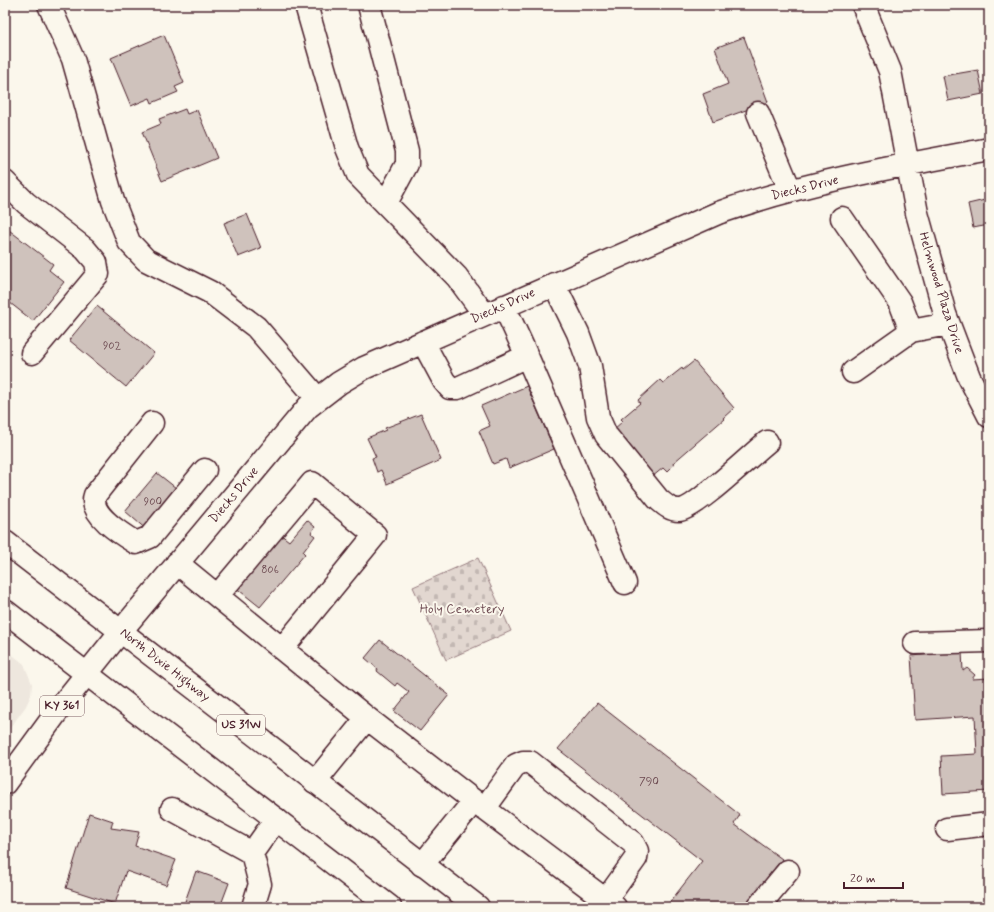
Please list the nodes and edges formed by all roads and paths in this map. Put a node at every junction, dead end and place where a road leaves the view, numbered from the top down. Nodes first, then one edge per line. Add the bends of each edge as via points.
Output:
1 (50, 5) edge
2 (306, 5) edge
3 (369, 5) edge
4 (863, 5) edge
5 (758, 113) dead end
6 (989, 149) edge
7 (908, 164) junction
8 (5, 182) edge
9 (790, 190) junction
10 (386, 203) junction
11 (842, 218) dead end
12 (554, 284) junction
13 (504, 306) junction
14 (484, 314) junction
15 (948, 324) junction
16 (911, 330) junction
17 (423, 342) junction
18 (32, 353) dead end
19 (527, 356) junction
20 (853, 372) dead end
21 (317, 398) junction
22 (989, 416) edge
23 (152, 423) dead end
24 (767, 442) dead end
25 (205, 470) dead end
26 (5, 542) edge
27 (177, 563) junction
28 (625, 583) dead end
29 (218, 595) junction
30 (5, 611) edge
31 (121, 631) junction
32 (989, 641) edge
33 (915, 643) dead end
34 (282, 649) junction
35 (87, 674) junction
36 (367, 718) junction
37 (315, 782) junction
38 (5, 783) edge
39 (479, 805) junction
40 (172, 809) dead end
41 (276, 819) junction
42 (989, 824) edge
43 (947, 829) dead end
44 (252, 853) junction
45 (422, 865) junction
46 (788, 871) dead end
47 (610, 903) edge
48 (253, 907) edge
49 (389, 907) edge
50 (478, 907) edge
51 (758, 907) edge

1 - 21 street via 73,59 113,201 129,242 146,260 210,292 256,327
2 - 10 street via 347,148 358,175
3 - 10 street via 407,151 407,164
4 - 7 street, Helmwood Plaza Drive via 890,71
5 - 9 street
6 - 7 street, Diecks Drive
7 - 9 street, Diecks Drive
7 - 15 street, Helmwood Plaza Drive via 917,213
8 - 18 street via 26,203 85,249 96,262 98,274
9 - 12 street, Diecks Drive via 718,213
10 - 14 street via 457,277
11 - 16 street via 900,302
12 - 13 street, Diecks Drive
12 - 24 street via 578,333 590,366 598,417 606,435 668,508 681,510 697,502
13 - 14 street, Diecks Drive
13 - 19 street
14 - 17 street, Diecks Drive
15 - 16 street
15 - 22 street, Helmwood Plaza Drive via 969,377
16 - 20 street
17 - 19 street via 450,388 458,388
17 - 21 street, Diecks Drive via 364,368
19 - 28 street
21 - 27 street, Diecks Drive
23 - 25 street via 95,495 94,505 109,523 136,543 146,540
26 - 31 street, North Dixie Highway / US 31W
27 - 29 street
27 - 31 street, Diecks Drive
29 - 34 street
29 - 34 street via 312,483 375,535
30 - 35 street
31 - 35 street, KY 361
31 - 37 street, North Dixie Highway / US 31W
32 - 33 street
34 - 36 street
35 - 38 street, KY 361
35 - 41 street
36 - 37 street
36 - 39 street
37 - 45 street, North Dixie Highway / US 31W
39 - 45 street
39 - 47 street
39 - 47 street via 516,765 530,762 634,843 636,858
40 - 44 street
41 - 44 street
41 - 49 street
42 - 43 street
44 - 48 street via 260,884
45 - 50 street, North Dixie Highway / US 31W
46 - 51 street

